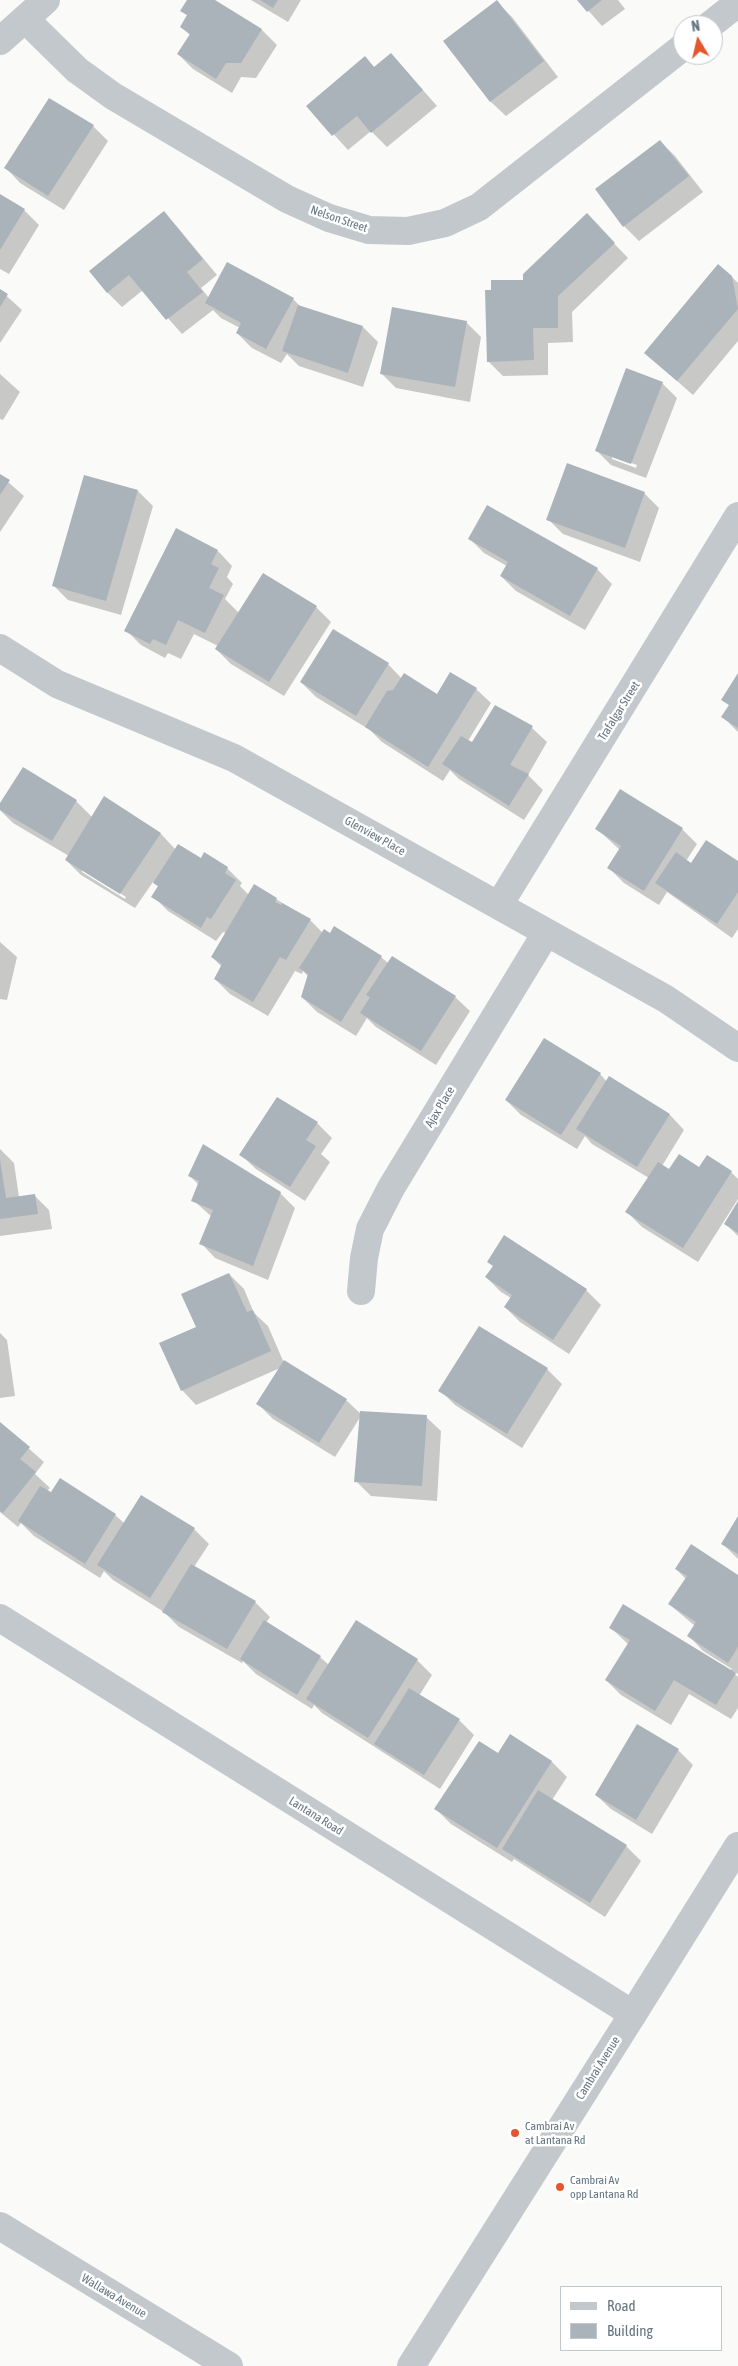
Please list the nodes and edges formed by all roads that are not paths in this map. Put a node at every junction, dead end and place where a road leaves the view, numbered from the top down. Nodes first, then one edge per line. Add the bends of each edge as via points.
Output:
1 (46, 0) edge
2 (738, 3) edge
3 (723, 15) edge
4 (25, 18) junction
5 (0, 41) edge
6 (673, 55) edge
7 (738, 516) edge
8 (0, 648) edge
9 (499, 905) junction
10 (546, 933) junction
11 (738, 1048) edge
12 (362, 1291) dead end
13 (0, 1618) edge
14 (738, 1846) edge
15 (633, 2014) junction
16 (0, 2226) edge
17 (228, 2366) edge
18 (411, 2366) edge

1 - 4 street
2 - 3 street
4 - 5 street
4 - 6 street, Nelson Street via 77,70 113,96 287,199 329,218 369,230 427,227 445,223 479,207
7 - 9 street, Trafalgar Street
8 - 9 street, Glenview Place via 57,684 234,758
9 - 10 street, Glenview Place
10 - 11 street, Glenview Place via 666,999
10 - 12 street, Ajax Place via 370,1229
13 - 15 street, Lantana Road
14 - 15 street, Cambrai Avenue
15 - 18 street, Cambrai Avenue
16 - 17 street, Wallawa Avenue

